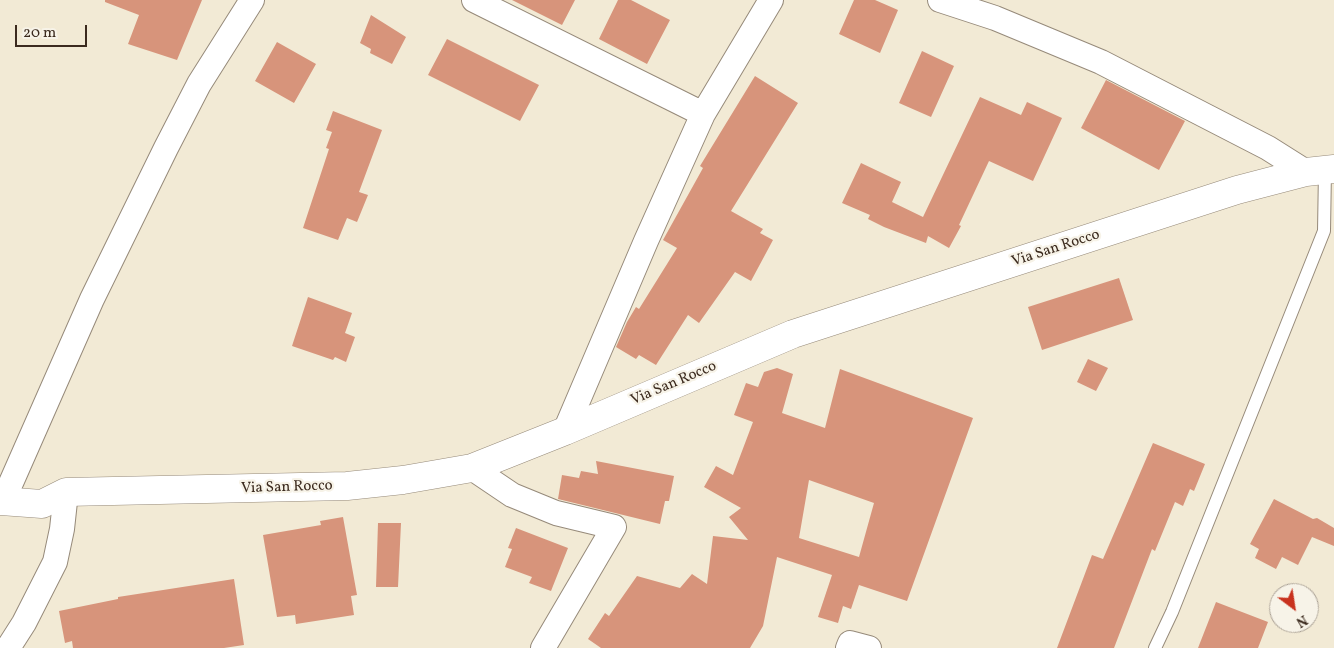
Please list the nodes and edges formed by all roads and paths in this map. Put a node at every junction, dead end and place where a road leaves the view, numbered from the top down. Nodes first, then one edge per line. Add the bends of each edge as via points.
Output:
1 (252, 0) edge
2 (474, 0) edge
3 (772, 0) edge
4 (940, 0) edge
5 (703, 114) junction
6 (1322, 171) edge
7 (565, 432) junction
8 (472, 468) junction
9 (66, 492) junction
10 (2, 501) edge
11 (8, 648) edge
12 (543, 648) edge
13 (848, 648) edge
14 (869, 648) edge
15 (1155, 648) edge

1 - 10 street via 198,84 166,148 92,299
2 - 5 street
3 - 5 street
4 - 6 street via 994,18 1100,62 1268,148
5 - 7 street
6 - 7 street, Via San Rocco via 1237,190 793,334
6 - 15 lane via 1324,231 1180,594
7 - 8 street, Via San Rocco
8 - 9 street, Via San Rocco via 347,486
8 - 12 street via 512,494 556,513 614,528
9 - 10 street, Via San Rocco via 42,504
9 - 11 street via 55,562
13 - 14 street via 850,643

